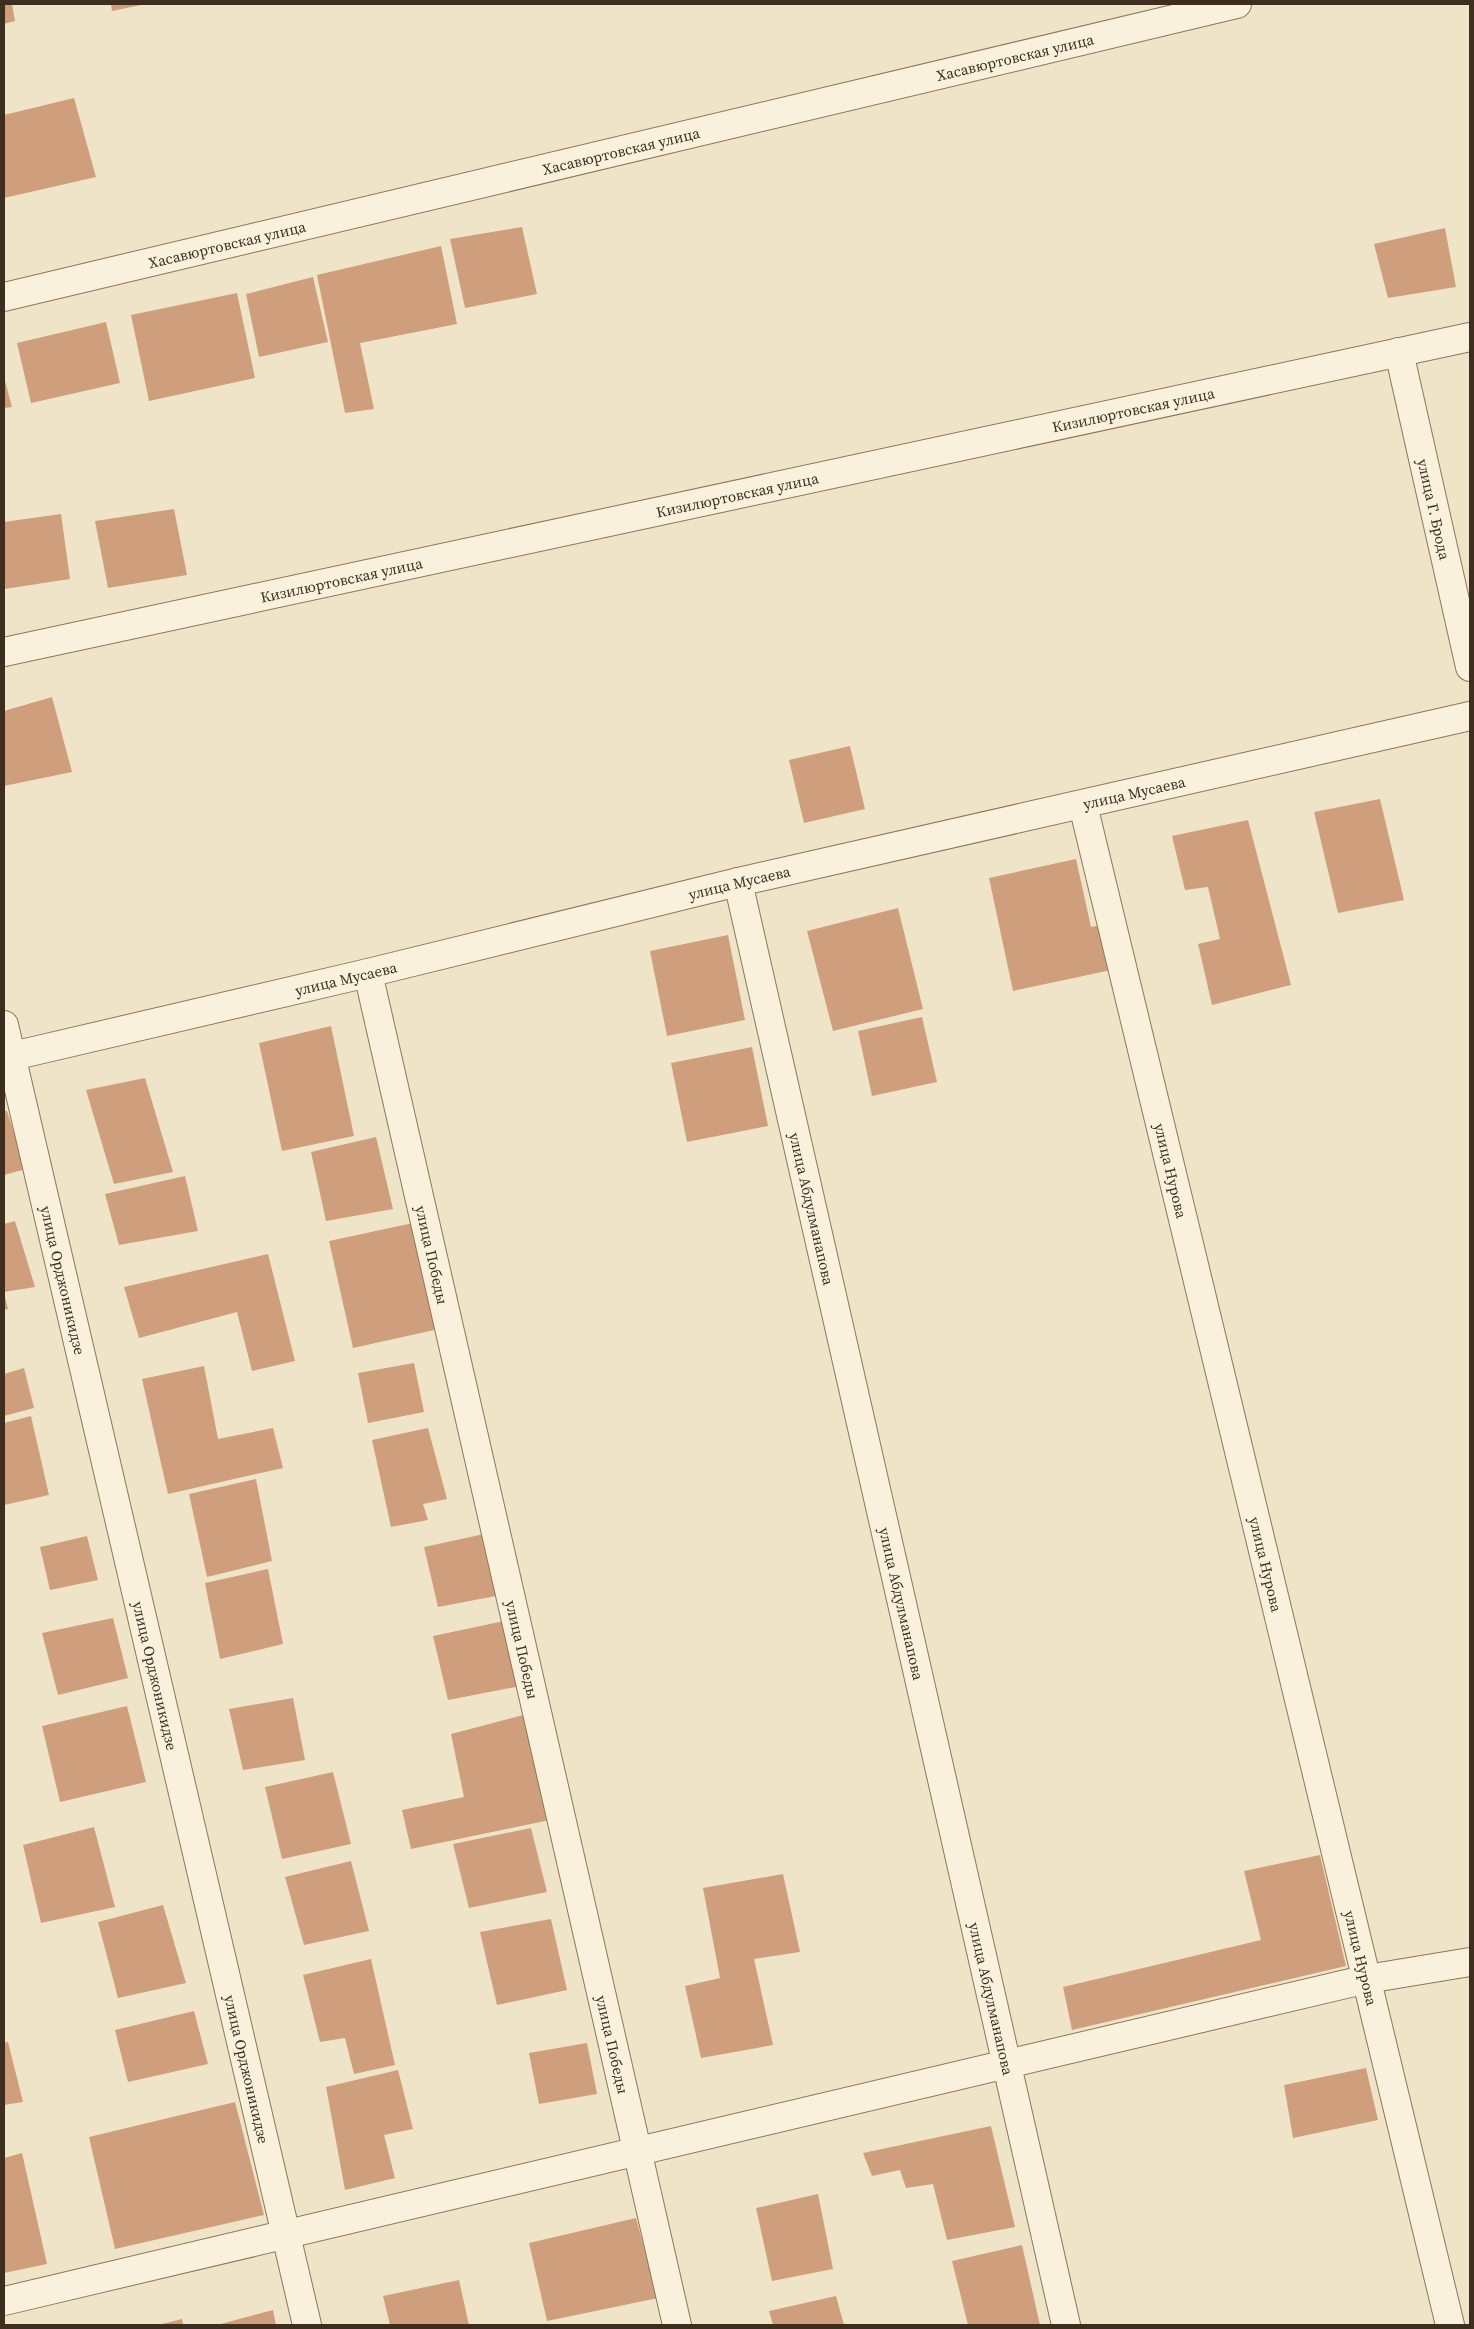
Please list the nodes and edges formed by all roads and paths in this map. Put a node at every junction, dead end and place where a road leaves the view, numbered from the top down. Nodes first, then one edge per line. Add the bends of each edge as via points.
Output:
1 (1237, 4) edge
2 (4, 296) edge
3 (1470, 337) edge
4 (1399, 352) junction
5 (4, 652) edge
6 (1470, 667) edge
7 (1470, 716) edge
8 (1083, 805) junction
9 (738, 882) junction
10 (368, 973) junction
11 (4, 1025) edge
12 (7, 1057) edge
13 (1470, 1962) edge
14 (1367, 1979) junction
15 (1007, 2063) junction
16 (637, 2151) junction
17 (286, 2234) junction
18 (4, 2301) edge
19 (307, 2325) edge
20 (677, 2325) edge
21 (1066, 2325) edge
22 (1450, 2325) edge

1 - 2 street, Хасавюртовская улица
3 - 4 street, Кизилюртовская улица
4 - 5 street, Кизилюртовская улица
4 - 6 street, улица Г. Брода
7 - 8 street, улица Мусаева
8 - 9 street, улица Мусаева
8 - 14 street, улица Нурова
9 - 10 street, улица Мусаева
9 - 15 street, улица Абдулманапова
10 - 12 street, улица Мусаева
10 - 16 street, улица Победы
11 - 12 street, улица Орджоникидзе
12 - 17 street, улица Орджоникидзе
13 - 14 street
14 - 15 street
14 - 22 street, улица Нурова
15 - 16 street
15 - 21 street, улица Абдулманапова
16 - 17 street
16 - 20 street, улица Победы
17 - 18 street
17 - 19 street, улица Орджоникидзе

